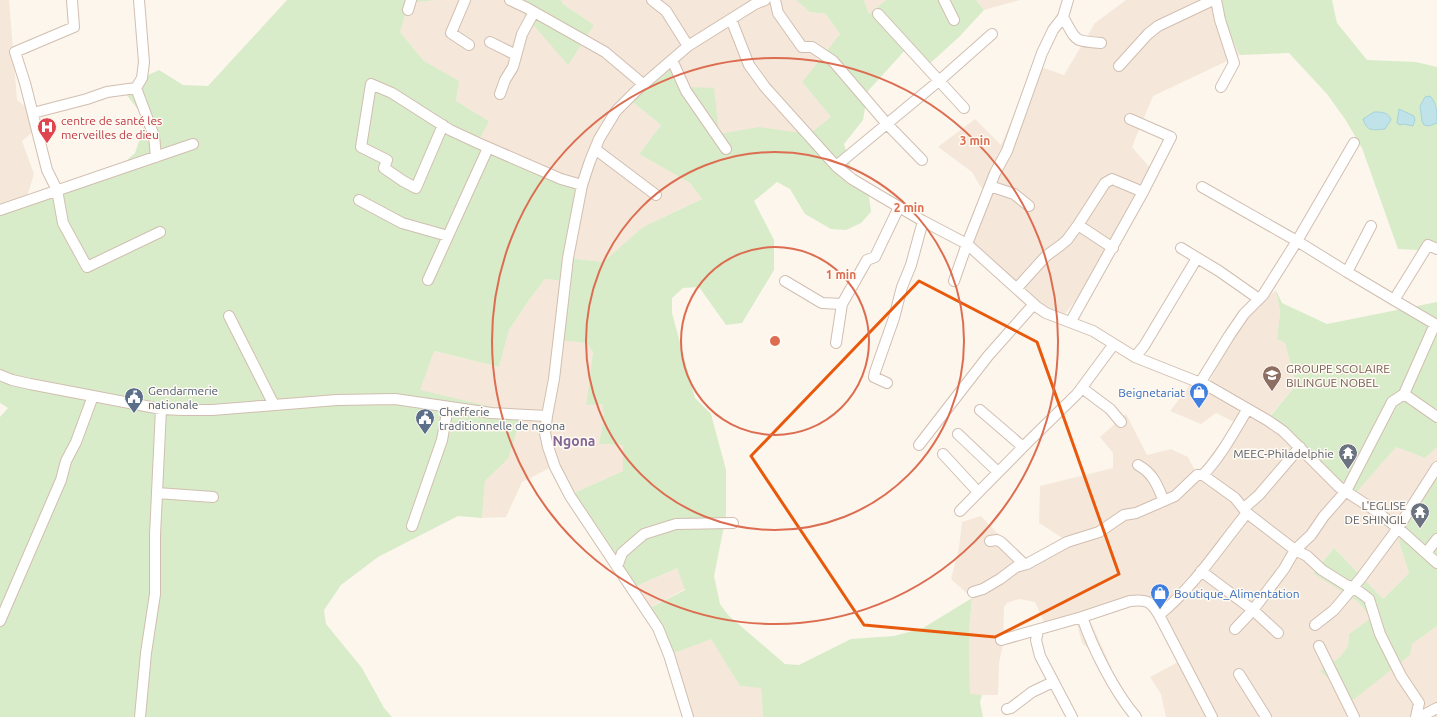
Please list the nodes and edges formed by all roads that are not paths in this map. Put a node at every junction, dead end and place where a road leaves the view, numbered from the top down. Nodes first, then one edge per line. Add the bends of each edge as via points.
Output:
1 (72, 0) edge
2 (139, 0) edge
3 (465, 0) edge
4 (510, 0) edge
5 (652, 0) edge
6 (775, 0) edge
7 (944, 0) edge
8 (1068, 0) edge
9 (1215, 0) edge
10 (759, 1) edge
11 (534, 12) junction
12 (878, 14) dead end
13 (1063, 17) junction
14 (730, 19) junction
15 (954, 20) dead end
16 (992, 34) dead end
17 (490, 42) dead end
18 (1101, 43) dead end
19 (469, 45) dead end
20 (688, 46) junction
21 (516, 55) junction
22 (672, 60) junction
23 (1119, 66) dead end
24 (940, 80) junction
25 (644, 84) junction
26 (1221, 87) dead end
27 (136, 88) junction
28 (500, 94) dead end
29 (964, 108) dead end
30 (33, 113) junction
31 (1130, 119) dead end
32 (887, 124) junction
33 (443, 125) junction
34 (1354, 143) dead end
35 (193, 144) dead end
36 (488, 148) junction
37 (594, 149) junction
38 (726, 149) dead end
39 (156, 157) junction
40 (922, 160) dead end
41 (836, 166) junction
42 (582, 185) junction
43 (990, 186) junction
44 (1202, 187) dead end
45 (57, 190) junction
46 (1143, 192) junction
47 (656, 195) dead end
48 (359, 200) dead end
49 (1029, 206) dead end
50 (899, 207) junction
51 (0, 210) edge
52 (923, 221) junction
53 (1078, 225) junction
54 (1371, 226) dead end
55 (160, 232) dead end
56 (448, 236) junction
57 (1297, 241) junction
58 (967, 244) junction
59 (1113, 248) junction
60 (1180, 248) dead end
61 (1437, 249) edge
62 (1197, 258) junction
63 (1347, 272) junction
64 (428, 280) dead end
65 (954, 280) dead end
66 (785, 281) dead end
67 (1017, 288) junction
68 (1259, 299) junction
69 (1394, 300) junction
70 (842, 304) junction
71 (1034, 304) junction
72 (229, 316) dead end
73 (1071, 321) junction
74 (836, 343) dead end
75 (1114, 344) junction
76 (1135, 357) junction
77 (0, 375) edge
78 (1200, 382) junction
79 (886, 384) dead end
80 (1082, 388) junction
81 (1404, 394) junction
82 (93, 396) junction
83 (274, 405) junction
84 (448, 407) junction
85 (161, 409) junction
86 (980, 410) dead end
87 (1247, 410) junction
88 (547, 416) junction
89 (1437, 417) edge
90 (1121, 422) dead end
91 (958, 434) dead end
92 (919, 445) dead end
93 (1023, 447) junction
94 (1300, 447) junction
95 (943, 454) dead end
96 (1138, 465) dead end
97 (1437, 467) edge
98 (998, 472) junction
99 (1203, 475) junction
100 (978, 492) junction
101 (1346, 492) junction
102 (156, 493) junction
103 (213, 497) dead end
104 (1164, 501) junction
105 (1246, 510) junction
106 (960, 511) dead end
107 (733, 523) dead end
108 (412, 526) dead end
109 (1398, 528) junction
110 (1437, 538) edge
111 (990, 541) dead end
112 (1295, 550) junction
113 (1426, 553) junction
114 (1437, 563) edge
115 (1024, 564) junction
116 (618, 567) junction
117 (1201, 571) junction
118 (1353, 587) junction
119 (973, 592) dead end
120 (1253, 610) junction
121 (1159, 615) junction
122 (1082, 617) junction
123 (0, 621) edge
124 (1315, 624) dead end
125 (1235, 629) dead end
126 (1038, 630) junction
127 (1278, 633) dead end
128 (1001, 640) dead end
129 (1319, 646) dead end
130 (1239, 674) dead end
131 (1053, 682) junction
132 (1437, 708) edge
133 (1007, 709) dead end
134 (140, 717) edge
135 (688, 717) edge
136 (1072, 717) edge
137 (1136, 717) edge
138 (1212, 717) edge
139 (1266, 717) edge
140 (1354, 717) edge
141 (1416, 717) edge
142 (1420, 717) edge

1 - 30 street via 74,27 15,52
2 - 27 street via 144,62 142,78
3 - 19 street via 451,34
4 - 11 street
5 - 20 street via 668,14
6 - 32 street via 778,13 802,47 812,47 833,61
7 - 15 street
8 - 13 street
9 - 23 street via 1158,26
9 - 26 street via 1234,63
10 - 14 street
11 - 21 street via 522,34
11 - 25 street via 605,52
12 - 24 street
13 - 18 street via 1076,39
13 - 43 street via 1053,30 1042,53 1007,151
14 - 20 street
14 - 41 street via 749,65 765,87
16 - 24 street
17 - 21 street
20 - 22 street
21 - 28 street
22 - 25 street
22 - 38 street via 686,91
24 - 29 street
24 - 32 street
25 - 37 street via 616,111
27 - 30 street via 107,92
27 - 39 street via 154,136
30 - 45 street via 47,170
31 - 46 street via 1171,137
32 - 40 street
32 - 41 street
33 - 33 street via 392,93 372,84 361,147 387,160 384,168 416,188
33 - 36 street
34 - 57 street
35 - 39 street
36 - 42 street via 561,180
36 - 56 street
37 - 42 street
37 - 47 street
39 - 45 street
41 - 50 street
42 - 88 street via 568,258 554,379
43 - 49 street via 1014,194
43 - 58 street
44 - 57 street
45 - 51 street
45 - 55 street via 63,223 87,267
46 - 53 street via 1112,179 1108,180 1094,197
46 - 59 street
48 - 56 street via 402,223
50 - 52 street
50 - 70 street via 875,257 867,260
52 - 58 street
52 - 79 street via 875,372 874,377
53 - 59 street
53 - 67 street via 1067,240 1046,256
54 - 63 street
56 - 64 street
57 - 63 street
57 - 68 street
58 - 65 street
58 - 67 street
59 - 73 street
60 - 62 street
61 - 69 street via 1428,245
62 - 68 street
62 - 76 street
63 - 69 street
66 - 70 street via 822,303
67 - 71 street
68 - 78 street via 1244,314
69 - 81 street via 1435,324
70 - 74 street
71 - 73 street via 1046,313
71 - 92 street via 988,356
72 - 83 street
73 - 75 street
75 - 76 street
75 - 80 street
76 - 78 street
77 - 82 street via 12,380
78 - 87 street
80 - 90 street via 1110,409
80 - 93 street
81 - 89 street
81 - 101 street via 1392,402
82 - 85 street
82 - 123 street via 66,461 61,480
83 - 84 street via 395,399
83 - 85 street via 212,410
84 - 88 street via 491,413
84 - 108 street via 442,440
85 - 102 street
86 - 93 street
87 - 94 street via 1283,431
87 - 99 street
88 - 116 street via 545,433 555,467 578,510
91 - 98 street
93 - 98 street
94 - 101 street
94 - 105 street
95 - 100 street
96 - 104 street via 1154,478
97 - 109 street
98 - 100 street
99 - 104 street via 1197,475 1175,496
99 - 105 street via 1235,498
100 - 106 street
101 - 109 street via 1373,508
101 - 112 street via 1311,535
102 - 103 street
102 - 134 street via 155,594
104 - 115 street via 1136,513 1124,515 1098,532 1067,542
105 - 112 street
105 - 117 street
107 - 116 street via 676,524 644,534 622,553
109 - 113 street
109 - 118 street
110 - 113 street
111 - 115 street via 1001,542
112 - 118 street via 1307,556 1322,570
112 - 120 street
113 - 114 street
115 - 119 street via 983,589
116 - 135 street via 658,628
117 - 120 street
117 - 121 street
118 - 124 street via 1334,610
118 - 141 street via 1369,599 1380,634 1401,676 1419,703
120 - 125 street
120 - 127 street
121 - 122 street via 1150,603 1138,600
121 - 138 street
122 - 126 street
122 - 137 street via 1104,666 1127,707
126 - 128 street
126 - 131 street via 1036,640 1040,656
129 - 140 street
130 - 139 street
131 - 133 street via 1032,692
131 - 136 street
132 - 142 street

